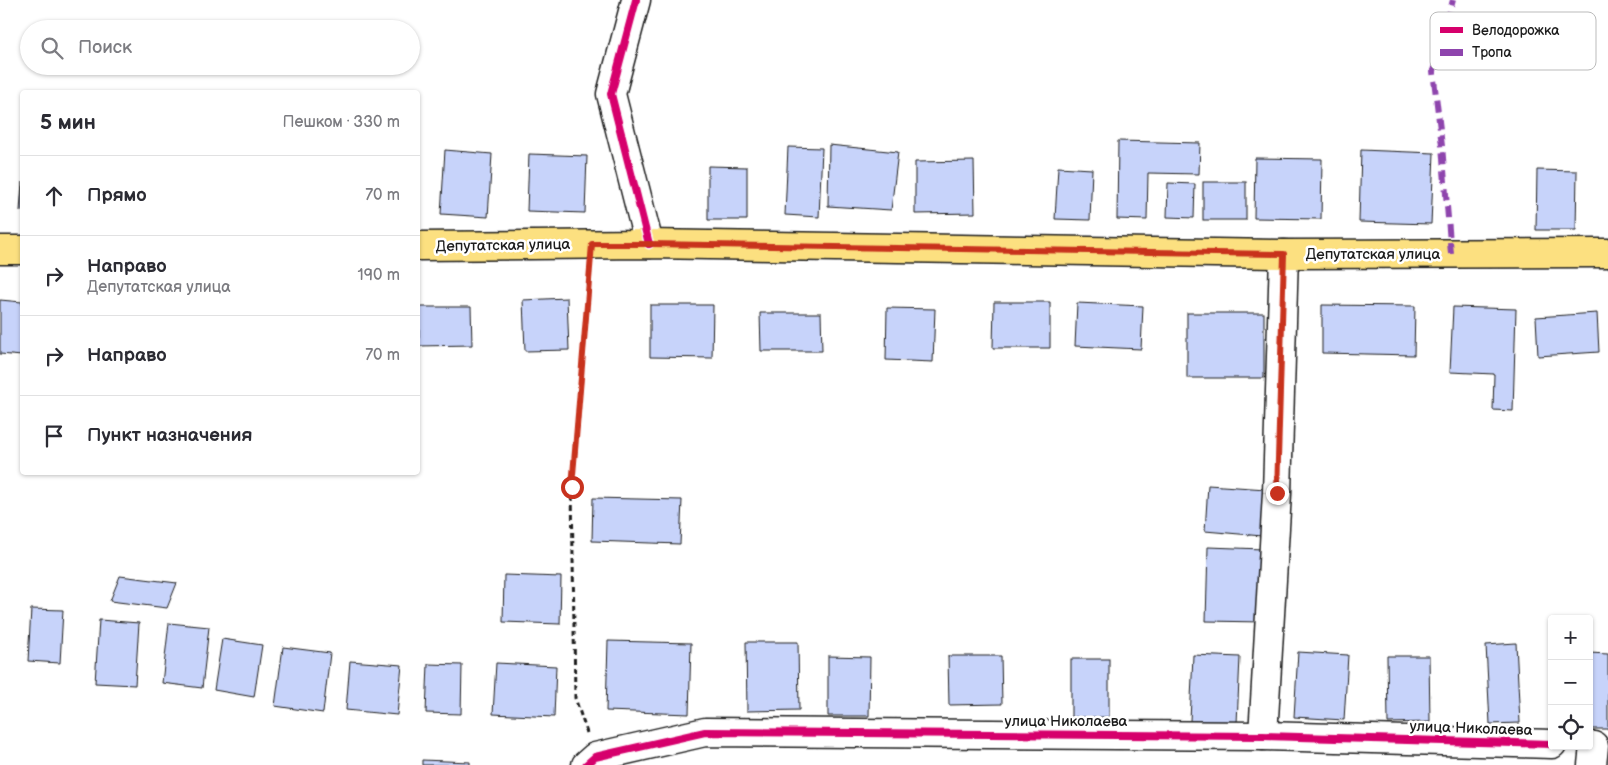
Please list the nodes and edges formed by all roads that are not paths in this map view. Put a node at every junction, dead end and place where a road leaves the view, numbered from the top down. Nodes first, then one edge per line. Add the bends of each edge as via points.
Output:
1 (636, 0) edge
2 (650, 244) junction
3 (420, 246) edge
4 (0, 250) edge
5 (20, 250) edge
6 (1608, 253) edge
7 (1284, 254) junction
8 (1263, 736) junction
9 (1548, 744) edge
10 (590, 761) edge

1 - 2 street via 611,94
2 - 3 main road, Депутатская улица
2 - 7 main road, Депутатская улица
4 - 5 main road
6 - 7 main road, Депутатская улица
7 - 8 street via 1277,493
8 - 9 street, улица Николаева
8 - 10 street, улица Николаева via 705,732

